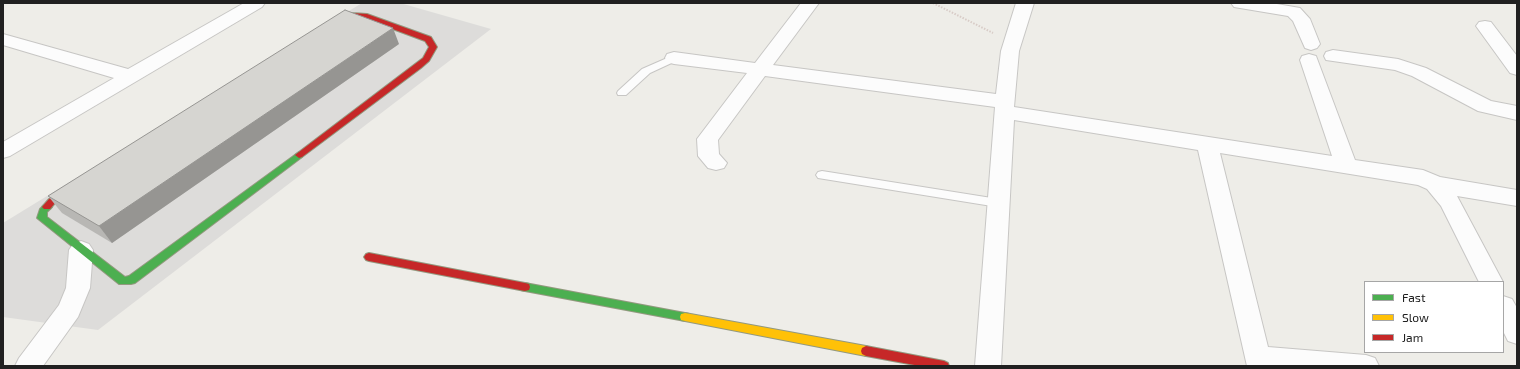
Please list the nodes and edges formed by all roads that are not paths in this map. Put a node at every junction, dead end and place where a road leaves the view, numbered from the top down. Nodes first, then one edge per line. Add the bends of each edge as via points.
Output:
1 (256, 3) edge
2 (810, 3) edge
3 (1025, 3) edge
4 (1240, 3) edge
5 (1485, 26) dead end
6 (3, 39) edge
7 (1333, 56) dead end
8 (674, 58) joint
9 (1517, 69) edge
10 (760, 70) junction
11 (130, 76) junction
12 (622, 93) dead end
13 (1005, 107) junction
14 (1517, 113) edge
15 (1207, 143) junction
16 (3, 151) edge
17 (716, 163) dead end
18 (1346, 165) junction
19 (822, 176) dead end
20 (1435, 184) junction
21 (1517, 198) edge
22 (998, 203) junction
23 (81, 250) junction
24 (369, 257) dead end
25 (1490, 281) edge
26 (1504, 308) edge
27 (1517, 333) edge
28 (1259, 362) edge
29 (28, 366) edge
30 (944, 366) edge
31 (988, 366) edge
32 (1366, 366) edge

1 - 11 street
2 - 10 street
3 - 13 street via 1010,51
4 - 18 street via 1294,12 1301,19
5 - 9 street
6 - 11 street
7 - 14 street via 1398,64 1485,106
8 - 10 street
8 - 12 lane via 646,71
10 - 13 street
10 - 17 street via 707,139 709,156
11 - 16 street
13 - 15 street
13 - 22 street
15 - 18 street
15 - 28 street
18 - 20 street via 1423,178
19 - 22 lane
20 - 21 street
20 - 25 street via 1450,202
22 - 31 street
23 - 23 street via 42,218 43,211 52,201 346,17 364,16 428,39 432,43 431,52 418,66 132,280 123,281
23 - 29 street via 78,288 69,310
24 - 30 street
26 - 27 street
28 - 32 street

